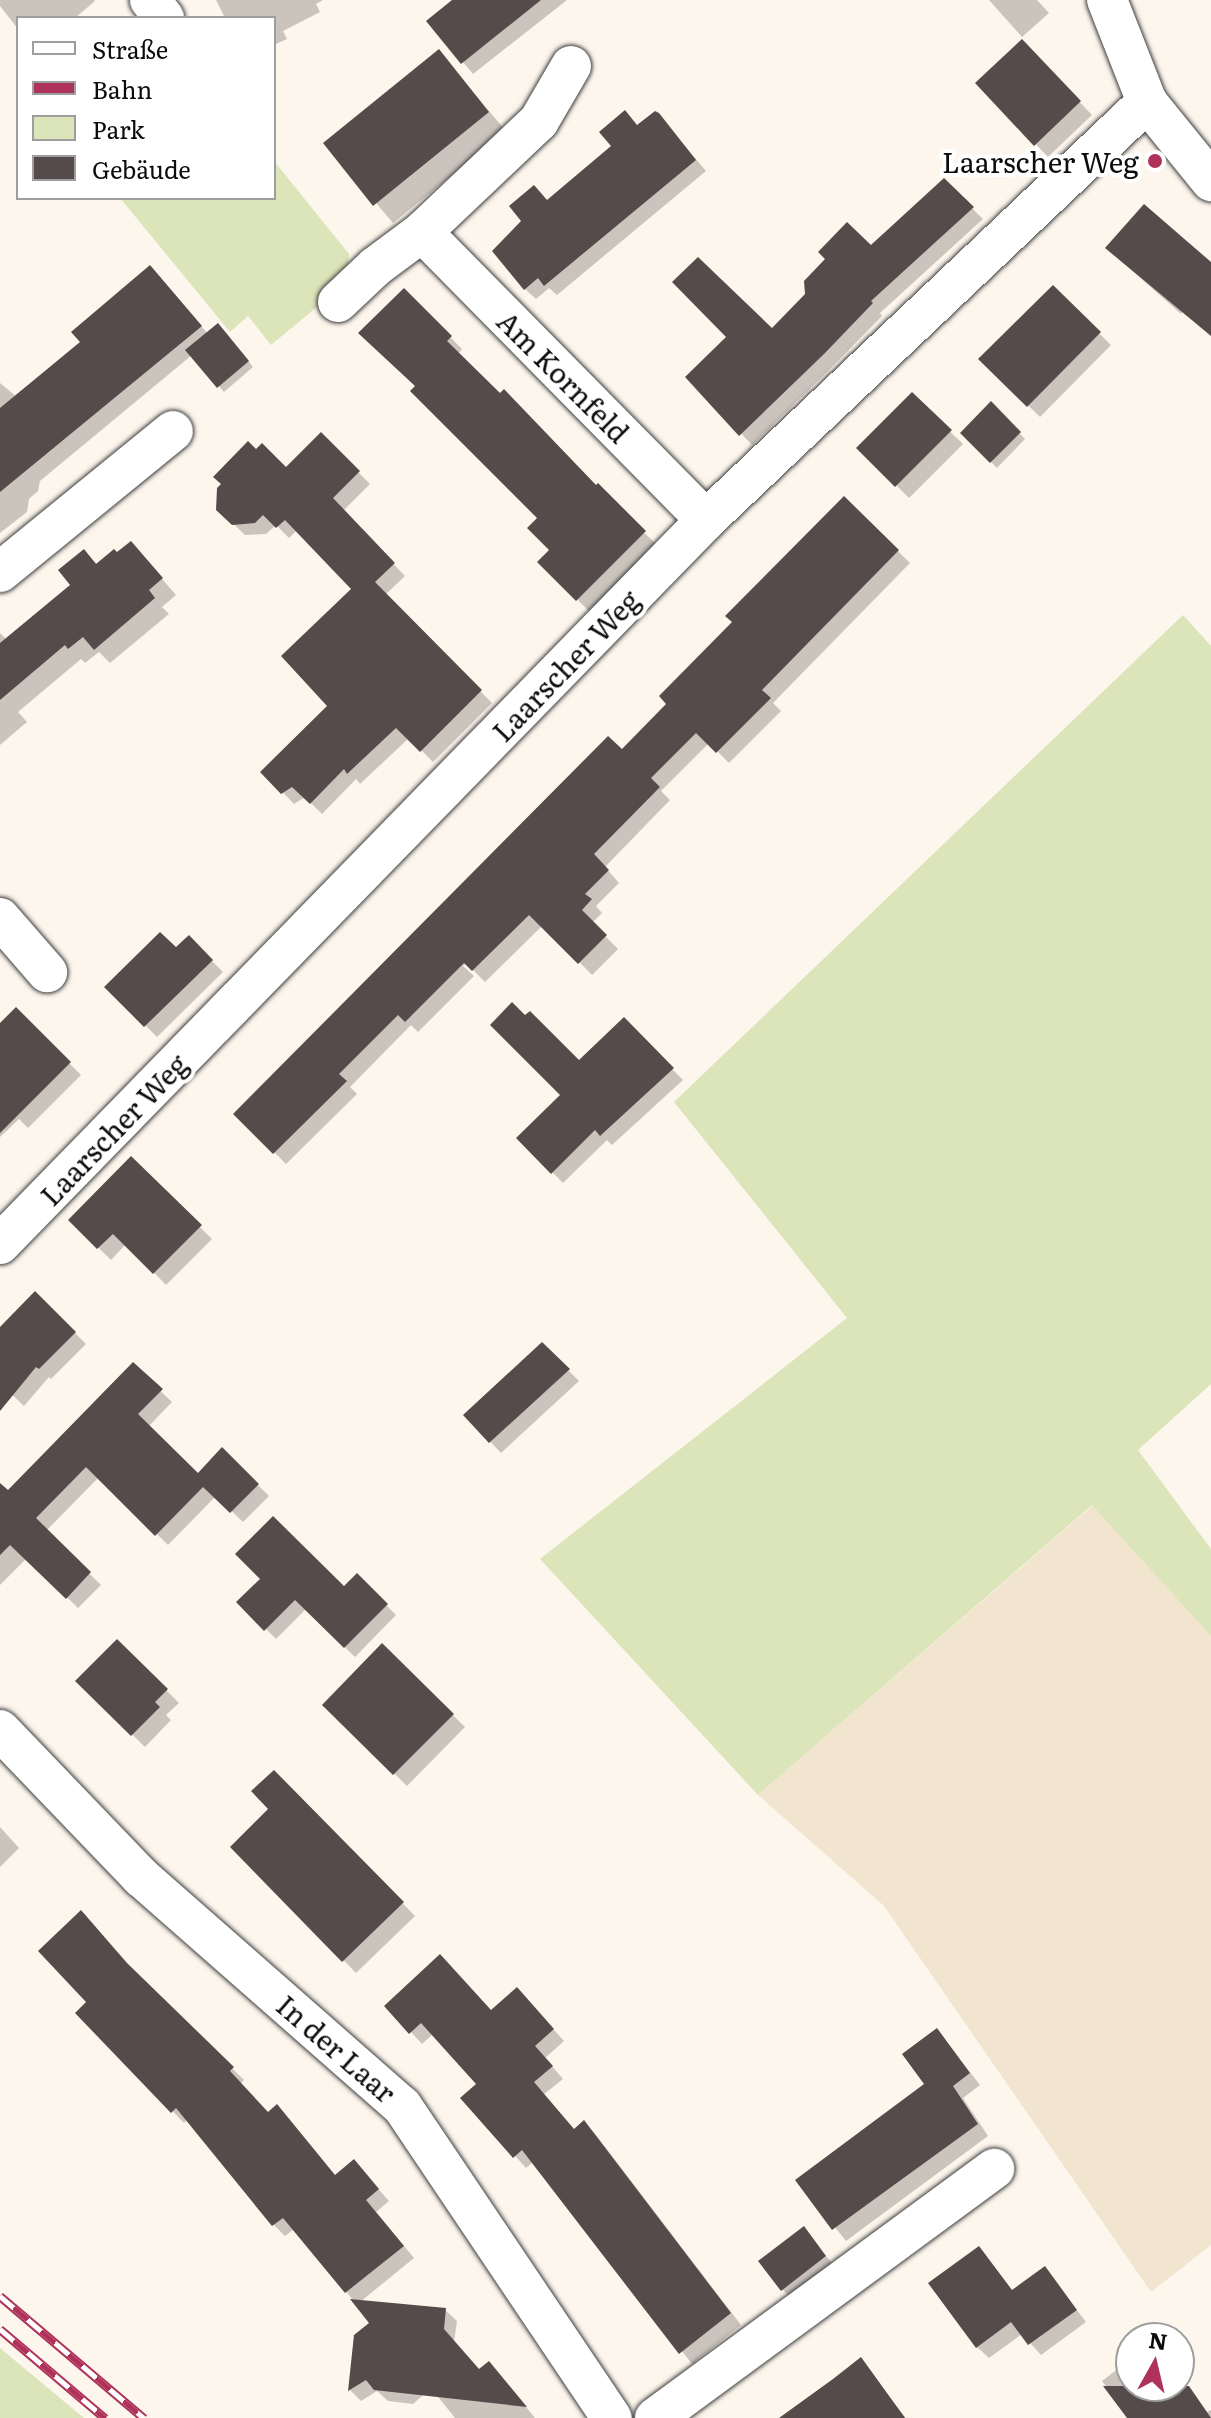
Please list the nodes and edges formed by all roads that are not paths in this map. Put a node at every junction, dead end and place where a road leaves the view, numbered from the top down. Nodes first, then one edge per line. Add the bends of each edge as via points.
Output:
1 (150, 0) edge
2 (1107, 0) edge
3 (162, 16) edge
4 (571, 66) dead end
5 (1147, 102) junction
6 (1211, 181) edge
7 (422, 232) junction
8 (338, 302) dead end
9 (173, 431) dead end
10 (706, 520) junction
11 (0, 572) edge
12 (0, 918) edge
13 (47, 972) dead end
14 (0, 1244) edge
15 (0, 1730) edge
16 (994, 2169) dead end
17 (612, 2418) edge
18 (655, 2418) edge

1 - 3 street
2 - 5 street
4 - 7 street via 539,121
5 - 6 street
5 - 10 street, Laarscher Weg
7 - 8 street
7 - 10 street, Am Kornfeld
9 - 11 street
10 - 14 street, Laarscher Weg
12 - 13 street
15 - 17 street, In der Laar via 141,1877 402,2106
16 - 18 street

